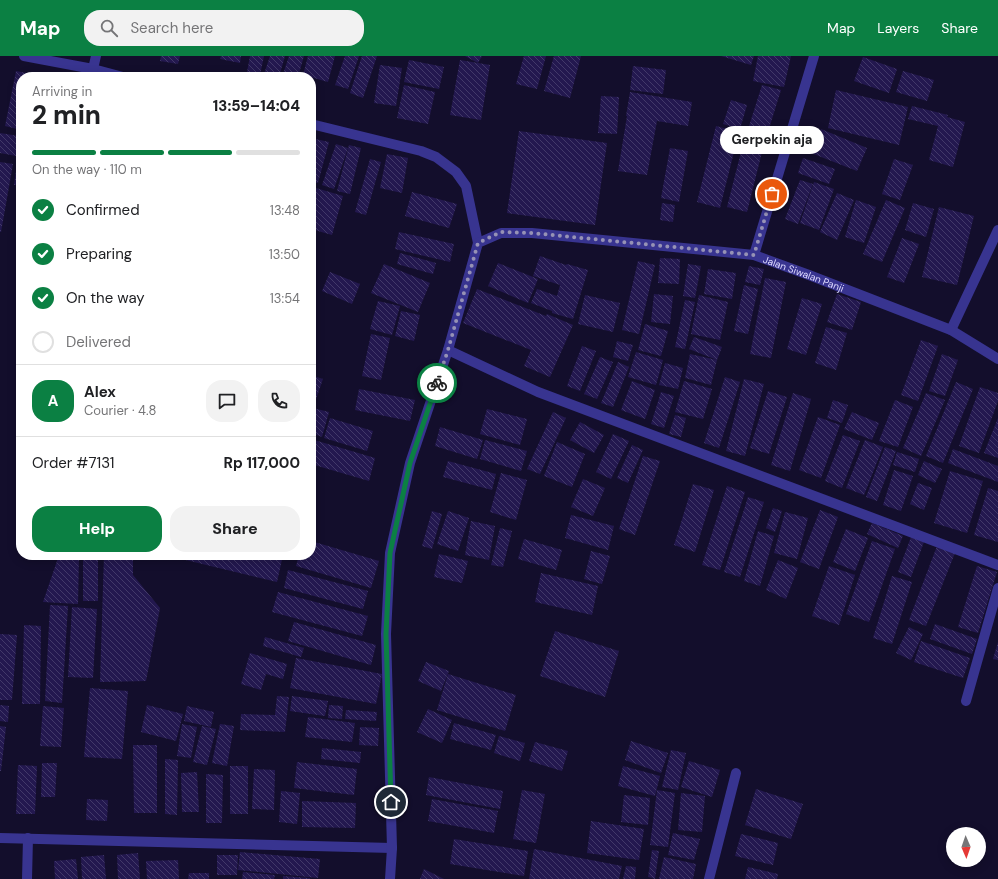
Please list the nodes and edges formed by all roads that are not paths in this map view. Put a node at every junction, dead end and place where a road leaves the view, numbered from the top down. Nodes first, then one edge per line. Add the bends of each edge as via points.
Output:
1 (24, 56) edge
2 (96, 56) edge
3 (814, 56) edge
4 (93, 70) junction
5 (102, 72) edge
6 (316, 125) edge
7 (998, 230) edge
8 (478, 243) junction
9 (754, 255) junction
10 (952, 330) junction
11 (448, 350) junction
12 (998, 359) edge
13 (998, 565) edge
14 (998, 588) edge
15 (966, 700) dead end
16 (736, 773) dead end
17 (0, 838) edge
18 (28, 838) junction
19 (392, 848) junction
20 (27, 879) edge
21 (390, 879) edge
22 (709, 879) edge

1 - 4 street
2 - 4 street
3 - 9 street
4 - 5 street
6 - 8 street via 436,157 456,172 466,186
7 - 10 street
8 - 9 street, Jalan Siwalan Panji via 501,232 532,233
8 - 11 street
9 - 10 street, Jalan Siwalan Panji
10 - 12 street, Jalan Siwalan Panji
11 - 13 street via 538,392
11 - 19 street via 410,463 390,553 386,634
14 - 15 street
16 - 22 street
17 - 18 street
18 - 19 street
18 - 20 street
19 - 21 street

